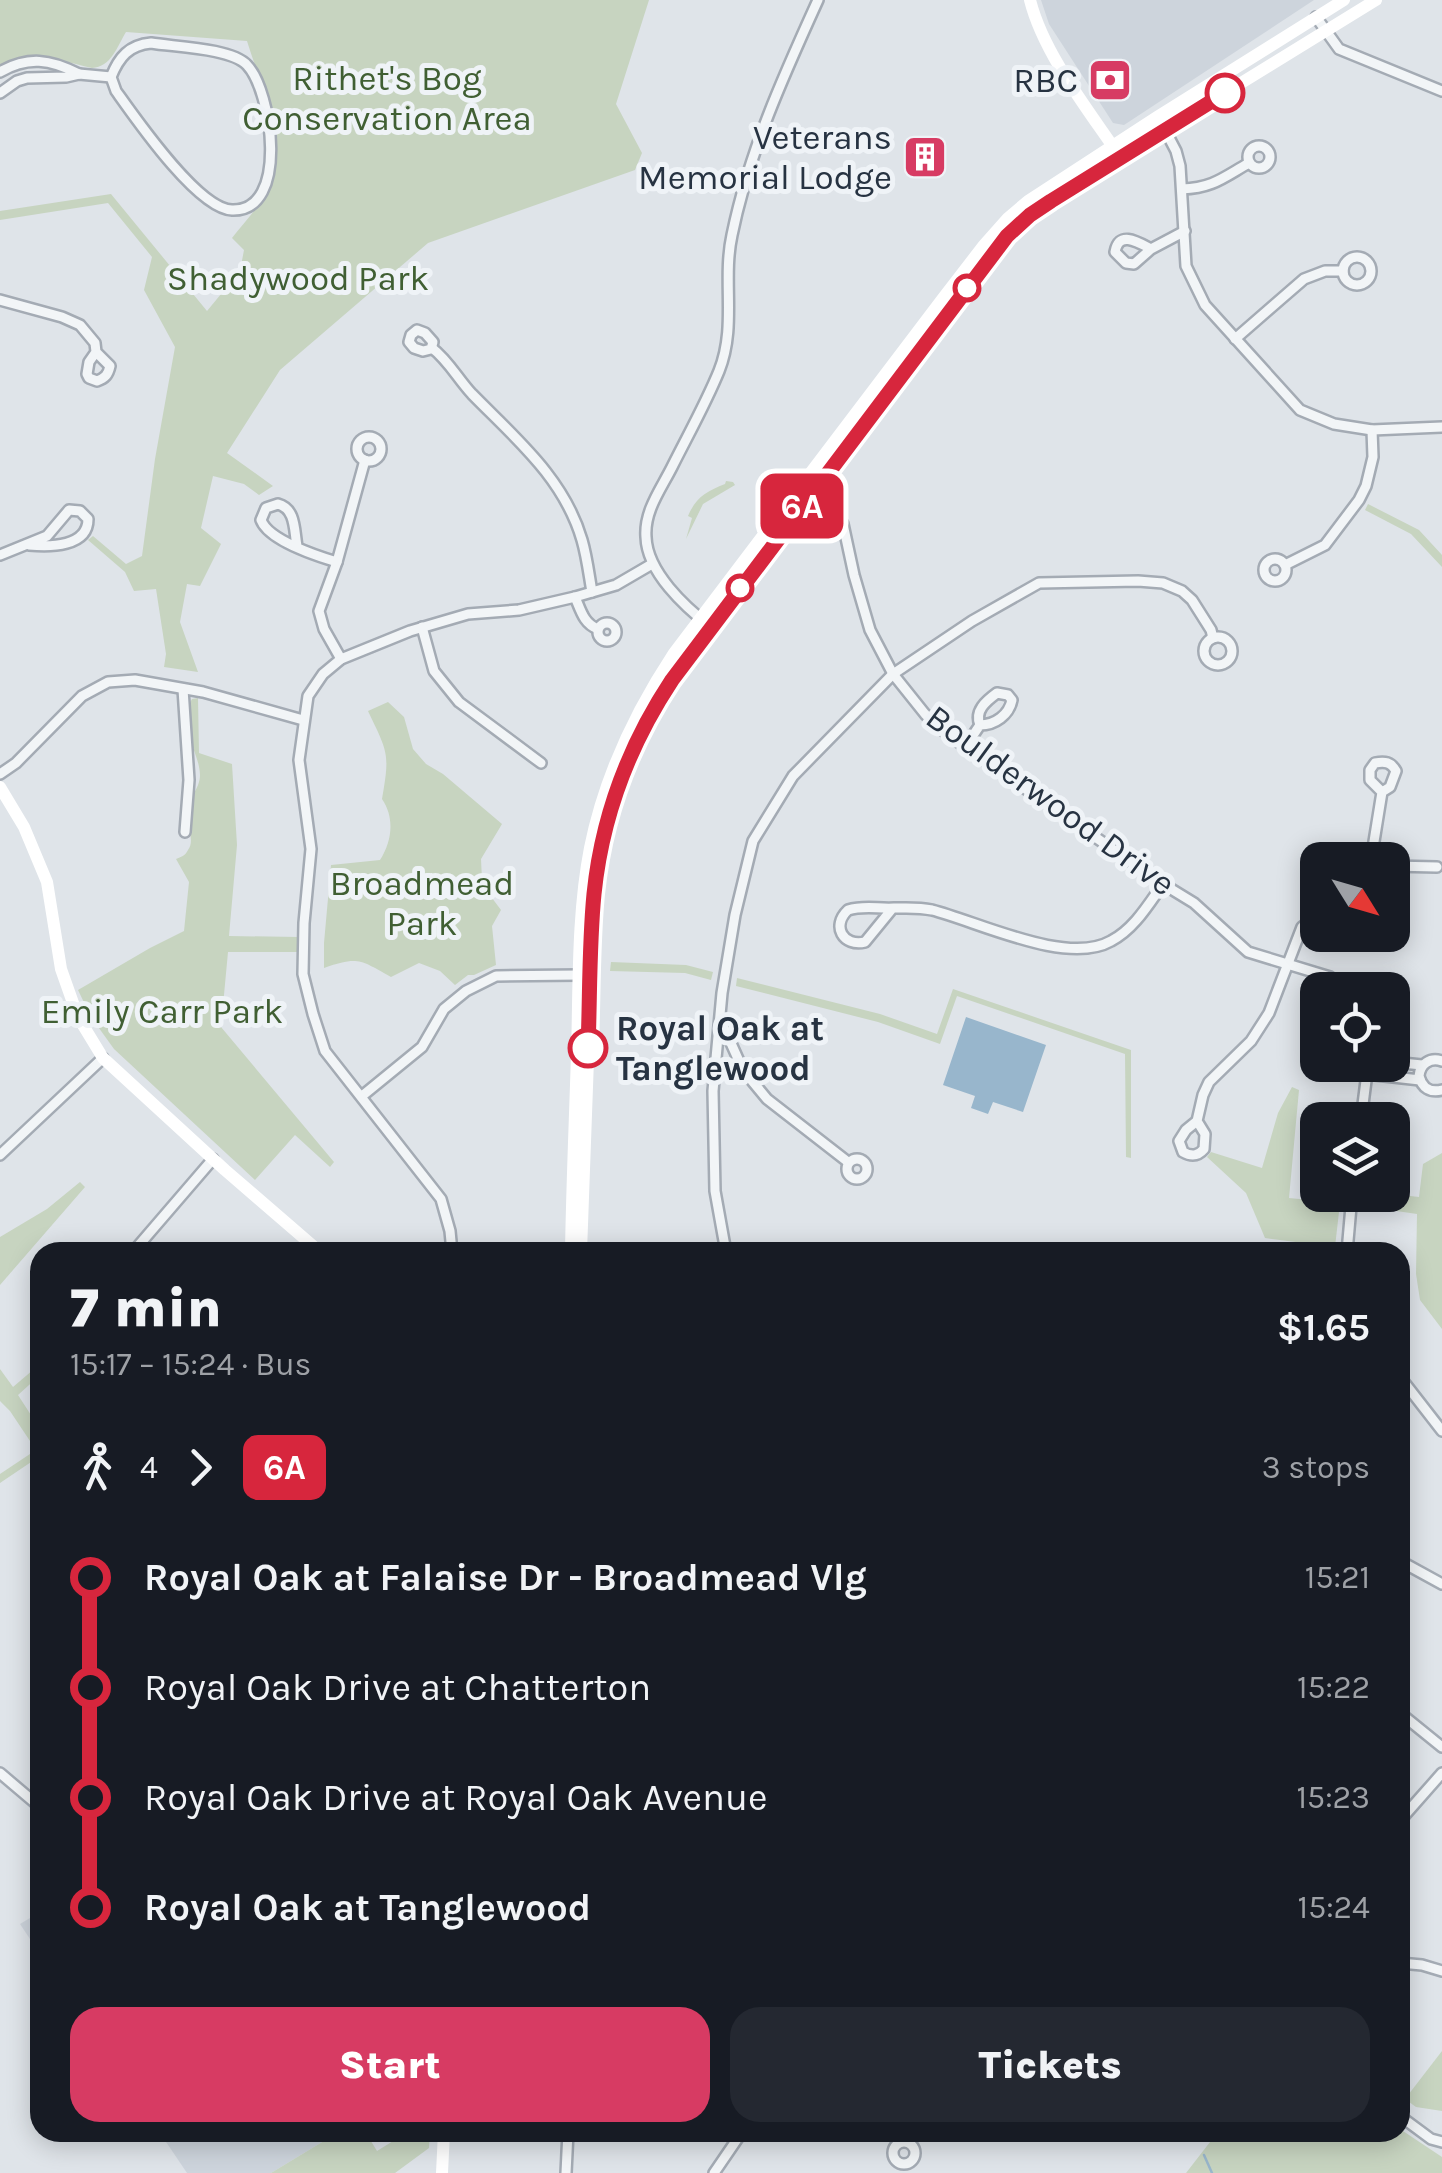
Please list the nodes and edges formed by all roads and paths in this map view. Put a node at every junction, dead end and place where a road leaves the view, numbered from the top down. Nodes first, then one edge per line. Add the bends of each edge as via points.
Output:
1 (818, 0) edge
2 (1030, 0) edge
3 (1344, 0) edge
4 (1376, 0) edge
5 (1316, 18) junction
6 (1326, 32) junction
7 (0, 72) edge
8 (79, 74) junction
9 (110, 76) junction
10 (1442, 90) edge
11 (0, 93) edge
12 (1165, 130) junction
13 (1116, 152) junction
14 (1249, 163) dead end
15 (1182, 190) junction
16 (1185, 231) junction
17 (1151, 249) dead end
18 (1344, 271) dead end
19 (0, 300) edge
20 (1235, 339) junction
21 (432, 348) dead end
22 (96, 352) dead end
23 (1442, 427) edge
24 (1372, 430) junction
25 (365, 460) dead end
26 (807, 488) junction
27 (29, 545) junction
28 (297, 546) junction
29 (0, 555) edge
30 (338, 562) junction
31 (652, 564) junction
32 (1285, 565) dead end
33 (592, 592) junction
34 (575, 598) junction
35 (706, 623) junction
36 (422, 628) junction
37 (598, 629) dead end
38 (1214, 638) dead end
39 (340, 659) junction
40 (892, 674) junction
41 (183, 689) junction
42 (303, 720) junction
43 (980, 725) dead end
44 (965, 747) junction
45 (541, 764) dead end
46 (0, 774) edge
47 (0, 788) edge
48 (1382, 792) dead end
49 (185, 832) dead end
50 (1374, 842) edge
51 (1410, 866) edge
52 (1437, 867) dead end
53 (1162, 884) junction
54 (892, 909) junction
55 (1300, 933) edge
56 (1289, 965) junction
57 (1313, 972) edge
58 (585, 975) junction
59 (720, 1020) junction
60 (103, 1058) junction
61 (1442, 1061) edge
62 (1410, 1064) edge
63 (1422, 1066) junction
64 (1410, 1078) edge
65 (1420, 1080) junction
66 (1442, 1090) edge
67 (362, 1096) junction
68 (1197, 1121) dead end
69 (0, 1155) edge
70 (212, 1159) junction
71 (848, 1162) dead end
72 (1351, 1212) edge
73 (142, 1242) edge
74 (308, 1242) edge
75 (451, 1242) edge
76 (572, 1242) edge
77 (581, 1242) edge
78 (724, 1242) edge
79 (1349, 1242) edge
80 (1410, 1389) edge
81 (1442, 1431) edge
82 (1410, 1567) edge
83 (1442, 1584) edge
84 (1410, 1721) edge
85 (1442, 1747) edge
86 (0, 1773) edge
87 (1442, 1773) edge
88 (30, 1798) edge
89 (1410, 1809) edge
90 (1410, 1965) edge
91 (1442, 1970) edge
92 (1410, 2123) edge
93 (444, 2142) edge
94 (568, 2142) edge
95 (735, 2142) edge
96 (1442, 2142) edge
97 (442, 2173) edge
98 (566, 2173) edge
99 (714, 2173) edge

1 - 31 street via 751,160 728,260 726,352 650,509
2 - 13 main road via 1050,49
3 - 5 main road
4 - 6 main road
5 - 6 street
5 - 13 main road
6 - 10 street via 1339,49
6 - 12 main road
7 - 8 street via 33,60
8 - 9 street
8 - 11 street via 28,78
9 - 9 street via 124,103 193,186 233,210 258,198 272,152 266,110 246,64 225,54 151,43 130,48
12 - 13 main road
12 - 15 street
13 - 26 main road via 1007,236
14 - 15 street via 1214,184
15 - 16 street
16 - 17 street
16 - 20 street via 1186,266 1205,305
18 - 20 street via 1304,279
19 - 22 street via 80,326
20 - 24 street via 1300,410
21 - 33 street via 551,477 582,538
23 - 24 street
24 - 32 street via 1370,472 1351,512 1325,544
25 - 30 street
26 - 35 main road
26 - 40 street, Boulderwood Drive via 843,524 870,630
27 - 27 street via 68,544 84,534 88,518 69,510 47,536
27 - 29 street
28 - 28 street via 289,509 266,508 266,531
28 - 30 street
30 - 39 street via 319,611
31 - 33 street
31 - 35 street
33 - 34 street
34 - 36 street
34 - 37 street via 585,620
35 - 58 main road via 649,714 616,790
36 - 39 street
36 - 45 street via 434,670 459,702
38 - 40 street via 1192,600 1163,583 1040,583
39 - 42 street via 308,696
40 - 44 street, Boulderwood Drive
40 - 59 street via 793,776 753,841
41 - 42 street
41 - 46 street via 108,682 82,696
41 - 49 street
42 - 67 street via 300,760 311,850 304,974 325,1051
43 - 44 street
44 - 53 street, Boulderwood Drive
47 - 60 main road via 47,882 61,969 78,1017
48 - 50 street
51 - 52 street
53 - 54 street via 1122,934 1085,950 1061,949 931,910
53 - 56 street, Boulderwood Drive via 1248,952
54 - 54 street via 848,910 840,932 853,944 865,942
55 - 56 street
56 - 57 street, Boulderwood Drive
56 - 68 street via 1251,1040 1209,1082
58 - 67 street via 496,976 466,990 444,1009 422,1047
58 - 76 main road
58 - 77 main road
59 - 71 street via 743,1070 767,1099
59 - 78 street via 713,1091 715,1191
60 - 69 street
60 - 70 main road
61 - 63 street
62 - 63 street
63 - 65 street
64 - 65 street
65 - 66 street via 1426,1089
67 - 75 street via 441,1199
70 - 73 street
70 - 74 main road
72 - 79 street
80 - 81 street
82 - 83 street
84 - 85 street
86 - 88 street
87 - 89 street
90 - 91 street
92 - 96 street
93 - 97 main road
94 - 98 street
95 - 99 street

